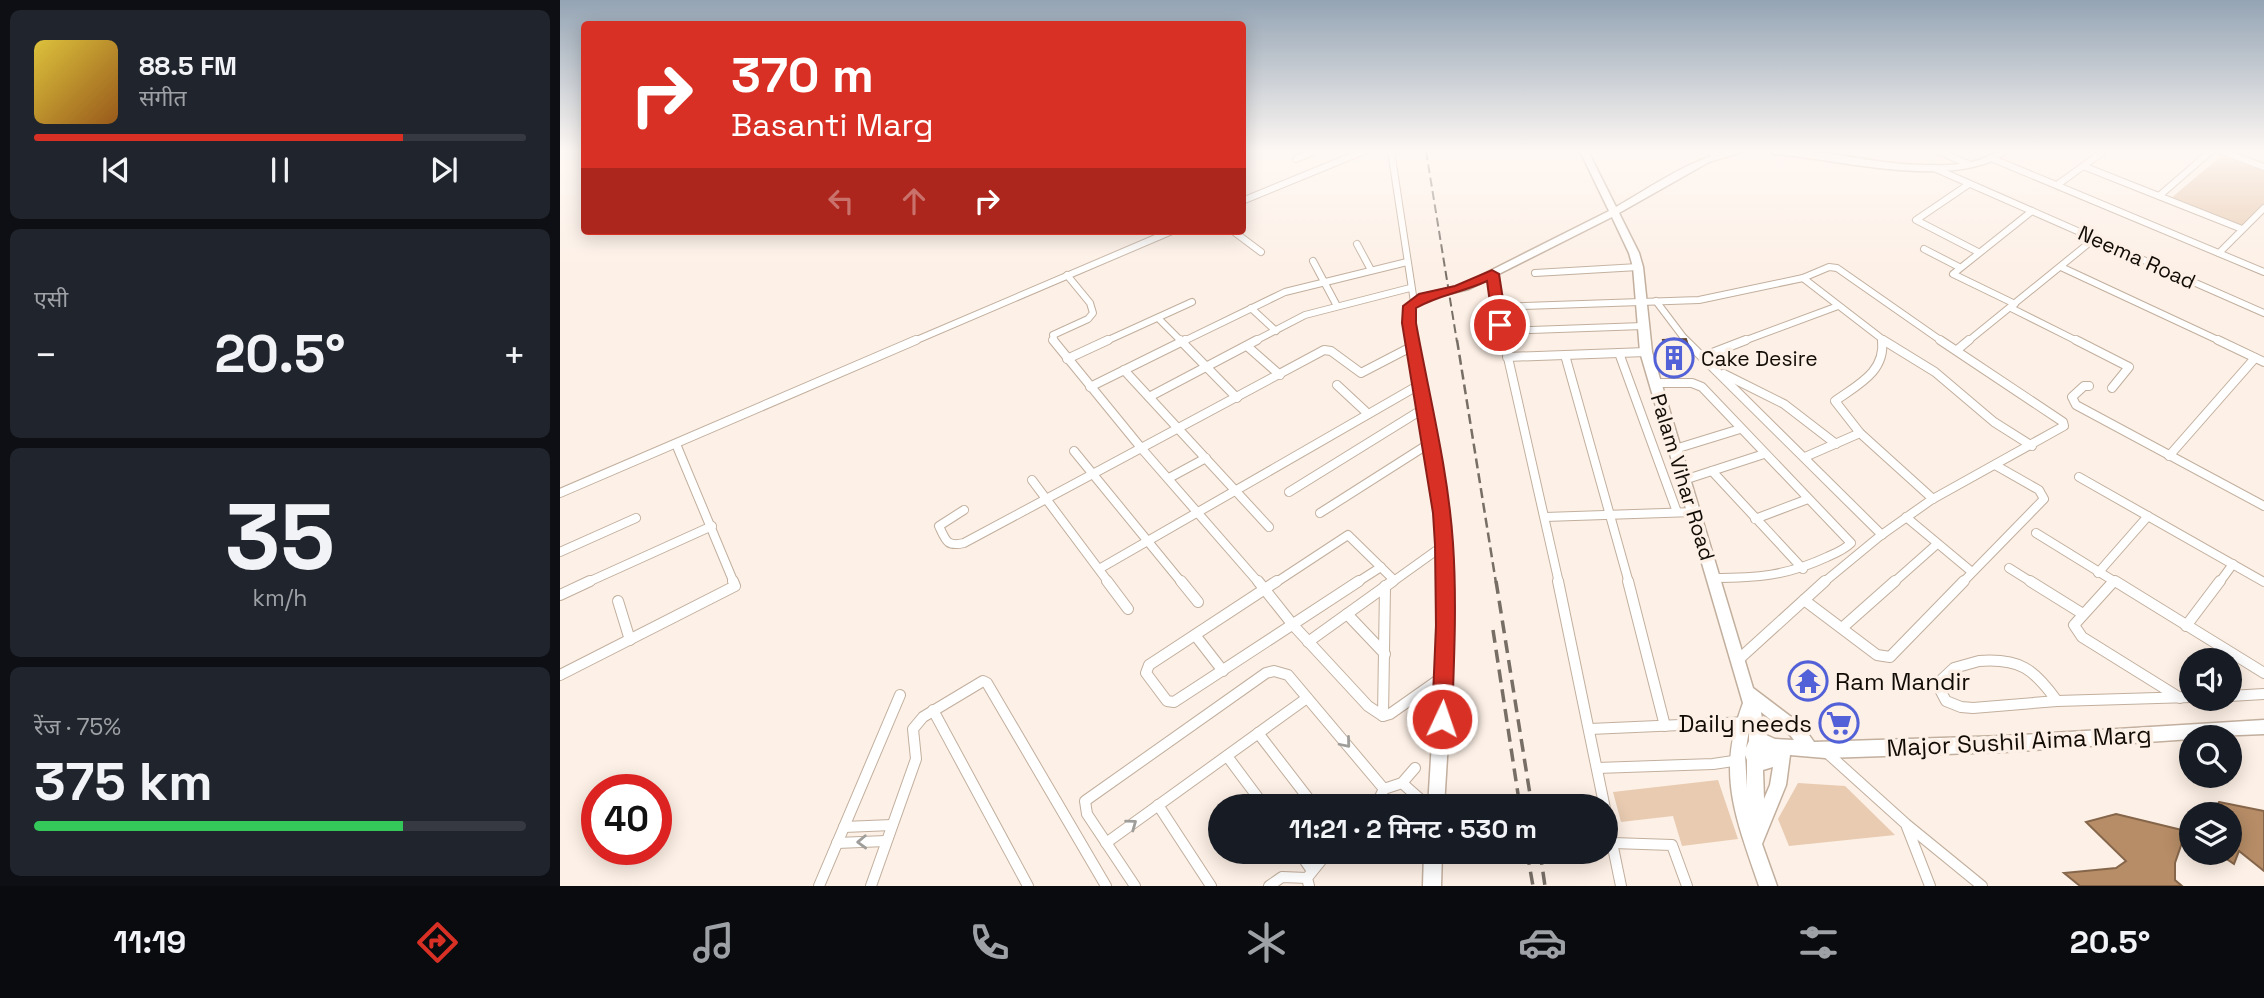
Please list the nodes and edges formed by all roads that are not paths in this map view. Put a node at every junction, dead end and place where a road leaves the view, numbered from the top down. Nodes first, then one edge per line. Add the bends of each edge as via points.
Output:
1 (1263, 192) edge
2 (1397, 192) edge
3 (1603, 192) edge
4 (1610, 192) edge
5 (1647, 192) edge
6 (1957, 192) edge
7 (1988, 192) edge
8 (2075, 192) edge
9 (2150, 192) edge
10 (2163, 192) edge
11 (2159, 196) junction
12 (1246, 199) edge
13 (2264, 208) edge
14 (2032, 211) junction
15 (1614, 212) junction
16 (2242, 229) junction
17 (1163, 235) edge
18 (1238, 235) edge
19 (2094, 239) junction
20 (1357, 244) dead end
21 (1924, 249) dead end
22 (1261, 253) dead end
23 (1978, 253) junction
24 (2219, 253) junction
25 (1313, 261) dead end
26 (1407, 262) junction
27 (1638, 267) junction
28 (1959, 267) junction
29 (2061, 267) junction
30 (1371, 270) junction
31 (2264, 272) edge
32 (1535, 273) dead end
33 (1492, 274) junction
34 (1068, 275) junction
35 (1803, 278) junction
36 (1325, 281) junction
37 (1412, 295) junction
38 (1642, 301) junction
39 (1656, 301) junction
40 (1192, 302) dead end
41 (1337, 306) junction
42 (1838, 306) junction
43 (2013, 306) junction
44 (1497, 307) junction
45 (1251, 308) junction
46 (2264, 313) edge
47 (1158, 318) junction
48 (1643, 326) junction
49 (1276, 331) junction
50 (1502, 331) junction
51 (1882, 340) junction
52 (1181, 344) junction
53 (1247, 346) junction
54 (1413, 346) junction
55 (1957, 350) junction
56 (1646, 352) junction
57 (1619, 353) junction
58 (1565, 355) junction
59 (1507, 357) junction
60 (1702, 357) junction
61 (2255, 358) junction
62 (1067, 359) junction
63 (2264, 362) edge
64 (1205, 368) junction
65 (1124, 370) junction
66 (1720, 373) junction
67 (1280, 375) junction
68 (1654, 383) junction
69 (1337, 385) dead end
70 (1419, 385) junction
71 (2089, 386) dead end
72 (1090, 387) junction
73 (2112, 388) dead end
74 (1149, 397) junction
75 (1237, 398) junction
76 (1375, 405) dead end
77 (1423, 409) junction
78 (1362, 414) junction
79 (1740, 429) junction
80 (1179, 430) junction
81 (1860, 433) junction
82 (1430, 443) junction
83 (676, 444) junction
84 (1836, 444) junction
85 (2032, 446) junction
86 (1142, 449) junction
87 (1675, 449) junction
88 (1074, 452) dead end
89 (1764, 454) junction
90 (2169, 456) junction
91 (1805, 457) junction
92 (1206, 458) junction
93 (1995, 465) junction
94 (1712, 471) junction
95 (1095, 475) junction
96 (2079, 477) dead end
97 (1169, 478) junction
98 (1032, 480) dead end
99 (1684, 480) junction
100 (1236, 491) junction
101 (1289, 492) dead end
102 (560, 493) edge
103 (1048, 499) junction
104 (1808, 499) junction
105 (1933, 499) junction
106 (2264, 506) edge
107 (964, 510) dead end
108 (1199, 512) junction
109 (1677, 512) junction
110 (1694, 512) junction
111 (1320, 513) dead end
112 (1611, 514) junction
113 (2148, 516) junction
114 (1545, 517) junction
115 (1906, 517) junction
116 (636, 518) dead end
117 (1755, 519) junction
118 (712, 527) junction
119 (1269, 527) dead end
120 (2036, 533) dead end
121 (1882, 535) junction
122 (1149, 540) junction
123 (1937, 544) junction
124 (1444, 545) junction
125 (560, 552) edge
126 (2233, 564) junction
127 (1381, 566) junction
128 (2009, 568) dead end
129 (1099, 569) junction
130 (1803, 569) junction
131 (1972, 572) junction
132 (2098, 573) junction
133 (1713, 578) junction
134 (2113, 582) junction
135 (2264, 582) edge
136 (1390, 583) junction
137 (1265, 590) junction
138 (560, 595) edge
139 (1804, 600) junction
140 (618, 601) dead end
141 (1198, 602) dead end
142 (1128, 609) dead end
143 (1347, 614) junction
144 (2083, 614) junction
145 (1293, 625) junction
146 (2186, 626) junction
147 (1842, 628) junction
148 (1195, 635) junction
149 (630, 640) junction
150 (1308, 642) junction
151 (1385, 654) junction
152 (1738, 660) junction
153 (1223, 671) junction
154 (2264, 673) edge
155 (560, 675) edge
156 (1444, 676) junction
157 (2179, 693) edge
158 (2264, 694) edge
159 (900, 695) dead end
160 (2242, 695) edge
161 (1748, 697) junction
162 (2179, 697) edge
163 (1307, 698) junction
164 (2057, 701) junction
165 (933, 710) junction
166 (1383, 716) junction
167 (1748, 722) junction
168 (1665, 726) junction
169 (2264, 727) edge
170 (1590, 729) junction
171 (1258, 733) junction
172 (1817, 750) junction
173 (1765, 753) junction
174 (1227, 756) junction
175 (1735, 762) junction
176 (1415, 768) dead end
177 (1597, 768) junction
178 (1402, 783) junction
179 (1384, 789) junction
180 (1255, 794) edge
181 (1305, 794) edge
182 (1382, 794) edge
183 (1414, 794) edge
184 (1437, 794) edge
185 (1603, 794) edge
186 (1158, 805) junction
187 (1906, 824) junction
188 (892, 825) junction
189 (844, 827) junction
190 (886, 841) junction
191 (837, 843) junction
192 (1106, 843) junction
193 (1618, 843) edge
194 (1756, 843) junction
195 (1433, 864) edge
196 (1617, 864) edge
197 (1309, 878) edge
198 (819, 886) edge
199 (871, 886) edge
200 (1028, 886) edge
201 (1106, 886) edge
202 (1135, 886) edge
203 (1211, 886) edge
204 (1269, 886) edge
205 (1432, 886) edge
206 (1621, 886) edge
207 (1686, 886) edge
208 (1768, 886) edge
209 (1930, 886) edge
210 (1982, 886) edge

1 - 12 street
2 - 26 street
3 - 15 street, Palam Vihar Road
4 - 15 street, Palam Vihar Road
5 - 15 street
6 - 23 street via 1916,220
7 - 14 street, Neema Road
8 - 24 street
9 - 11 street
10 - 11 street
11 - 16 street
13 - 16 street
14 - 19 street, Neema Road
14 - 23 street
15 - 27 street, Palam Vihar Road
15 - 33 street
16 - 24 street
17 - 34 street
18 - 22 street
19 - 29 street
19 - 46 street, Neema Road
20 - 30 street
21 - 28 street
23 - 28 street
24 - 31 street
25 - 36 street
26 - 30 street
26 - 37 street
27 - 32 street
27 - 38 street, Palam Vihar Road
28 - 43 street via 1956,276
29 - 43 street
29 - 61 street
30 - 36 street
33 - 37 street via 1460,289
33 - 44 street
34 - 62 street via 1093,313 1052,337
34 - 83 street
35 - 39 street via 1718,297
35 - 42 street
35 - 55 street via 1837,268
36 - 41 street
36 - 45 street
37 - 41 street
37 - 54 street
38 - 39 street
38 - 44 street
38 - 48 street, Palam Vihar Road
39 - 60 street
40 - 47 street
41 - 49 street via 1305,315
42 - 51 street
42 - 60 street
43 - 55 street
43 - 73 street via 2129,367
44 - 50 street
45 - 49 street
45 - 52 street
47 - 52 street
47 - 62 street
48 - 50 street
48 - 56 street, Palam Vihar Road
49 - 53 street
50 - 59 street
51 - 81 street via 1881,361 1861,384 1835,401
51 - 85 street via 1935,372 1969,403
52 - 64 street
52 - 65 street
53 - 64 street
53 - 67 street
54 - 67 street via 1364,372 1355,371 1328,350
54 - 70 street
55 - 85 street via 2063,422 2063,428
56 - 57 street
56 - 68 street, Palam Vihar Road
57 - 58 street
57 - 109 street
58 - 59 street
58 - 112 street
59 - 114 street
60 - 66 street
61 - 63 street
61 - 90 street
62 - 72 street
64 - 74 street
64 - 75 street
65 - 72 street
65 - 74 street
66 - 84 street via 1778,400
66 - 91 street
67 - 75 street
68 - 79 street via 1698,385
68 - 87 street, Palam Vihar Road
69 - 78 street
70 - 77 street
70 - 78 street
71 - 90 street via 2072,397 2073,402
72 - 86 street
74 - 80 street
75 - 80 street
76 - 78 street
77 - 82 street
77 - 101 street
78 - 100 street
79 - 87 street
79 - 89 street
80 - 86 street
80 - 92 street
81 - 84 street
81 - 105 street
82 - 111 street
82 - 124 street
83 - 102 street
83 - 118 street
84 - 91 street
85 - 93 street
86 - 95 street
86 - 97 street
87 - 99 street, Palam Vihar Road
88 - 95 street
89 - 94 street
89 - 104 street
90 - 106 street
91 - 121 street
92 - 97 street
92 - 100 street
93 - 105 street
93 - 131 street via 2044,497
94 - 99 street
94 - 117 street
95 - 103 street
95 - 122 street
96 - 113 street
97 - 108 street
98 - 103 street
99 - 110 street, Palam Vihar Road
100 - 108 street
100 - 119 street
103 - 107 street via 951,546 939,526
103 - 129 street
104 - 117 street
104 - 130 street via 1851,543
105 - 115 street
108 - 122 street
108 - 137 street
109 - 110 street
109 - 112 street
110 - 133 street, Palam Vihar Road
112 - 114 street
112 - 168 street
113 - 126 street
113 - 132 street
114 - 170 street
115 - 121 street
115 - 123 street
116 - 125 street
117 - 130 street
118 - 138 street
118 - 149 street via 735,586
120 - 132 street
121 - 139 street
122 - 129 street
122 - 141 street
123 - 131 street
123 - 147 street
124 - 136 street
124 - 156 street
126 - 135 street
126 - 146 street
127 - 136 street
127 - 137 street via 1348,535
127 - 145 street
128 - 144 street
129 - 142 street
130 - 133 street via 1777,577
131 - 147 street via 1890,657 1877,655
132 - 134 street
133 - 152 street, Palam Vihar Road
134 - 144 street
134 - 146 street
136 - 143 street
136 - 151 street
137 - 145 street
137 - 148 street
139 - 147 street
139 - 152 street
140 - 149 street
143 - 150 street
143 - 151 street
144 - 157 street via 2074,625 2082,638
145 - 150 street
145 - 153 street
146 - 154 street
148 - 153 street
148 - 153 street via 1146,668 1167,701 1174,702
149 - 155 street
150 - 166 street
151 - 166 street
152 - 161 street, Palam Vihar Road
156 - 166 street
156 - 184 street
158 - 160 street
159 - 189 street
161 - 167 street
161 - 172 street
162 - 164 street
163 - 171 street
163 -> 179 street
163 - 192 street via 1283,672 1266,673 1087,797 1085,808
164 - 164 street via 1960,707 1947,701 1937,684 1958,668 2007,660 2038,675
165 - 188 street via 913,729 916,759
165 - 200 street
165 - 201 street via 987,682
167 - 168 street
167 - 173 street
167 - 175 street
168 - 170 street
169 - 172 street, Major Sushil Aima Marg via 2004,744
170 - 177 street
171 - 174 street
171 - 181 street
172 - 173 street, Major Sushil Aima Marg via 1810,754
172 - 187 street
173 - 175 street
173 - 194 street
173 - 194 street via 1778,785
174 - 180 street
174 - 186 street
175 - 177 street
175 - 194 street via 1740,797
176 - 178 street
177 - 185 street
178 - 179 street
178 - 183 street
179 - 182 street
192 -> 186 street
186 - 203 street
187 - 209 street
187 - 210 street
188 - 189 street
188 - 190 street
189 - 191 street
190 -> 191 street
190 - 199 street
191 - 198 street
192 - 202 street
193 - 207 street via 1672,845
194 - 208 street
195 - 205 street
196 - 206 street
197 - 204 street via 1282,877

